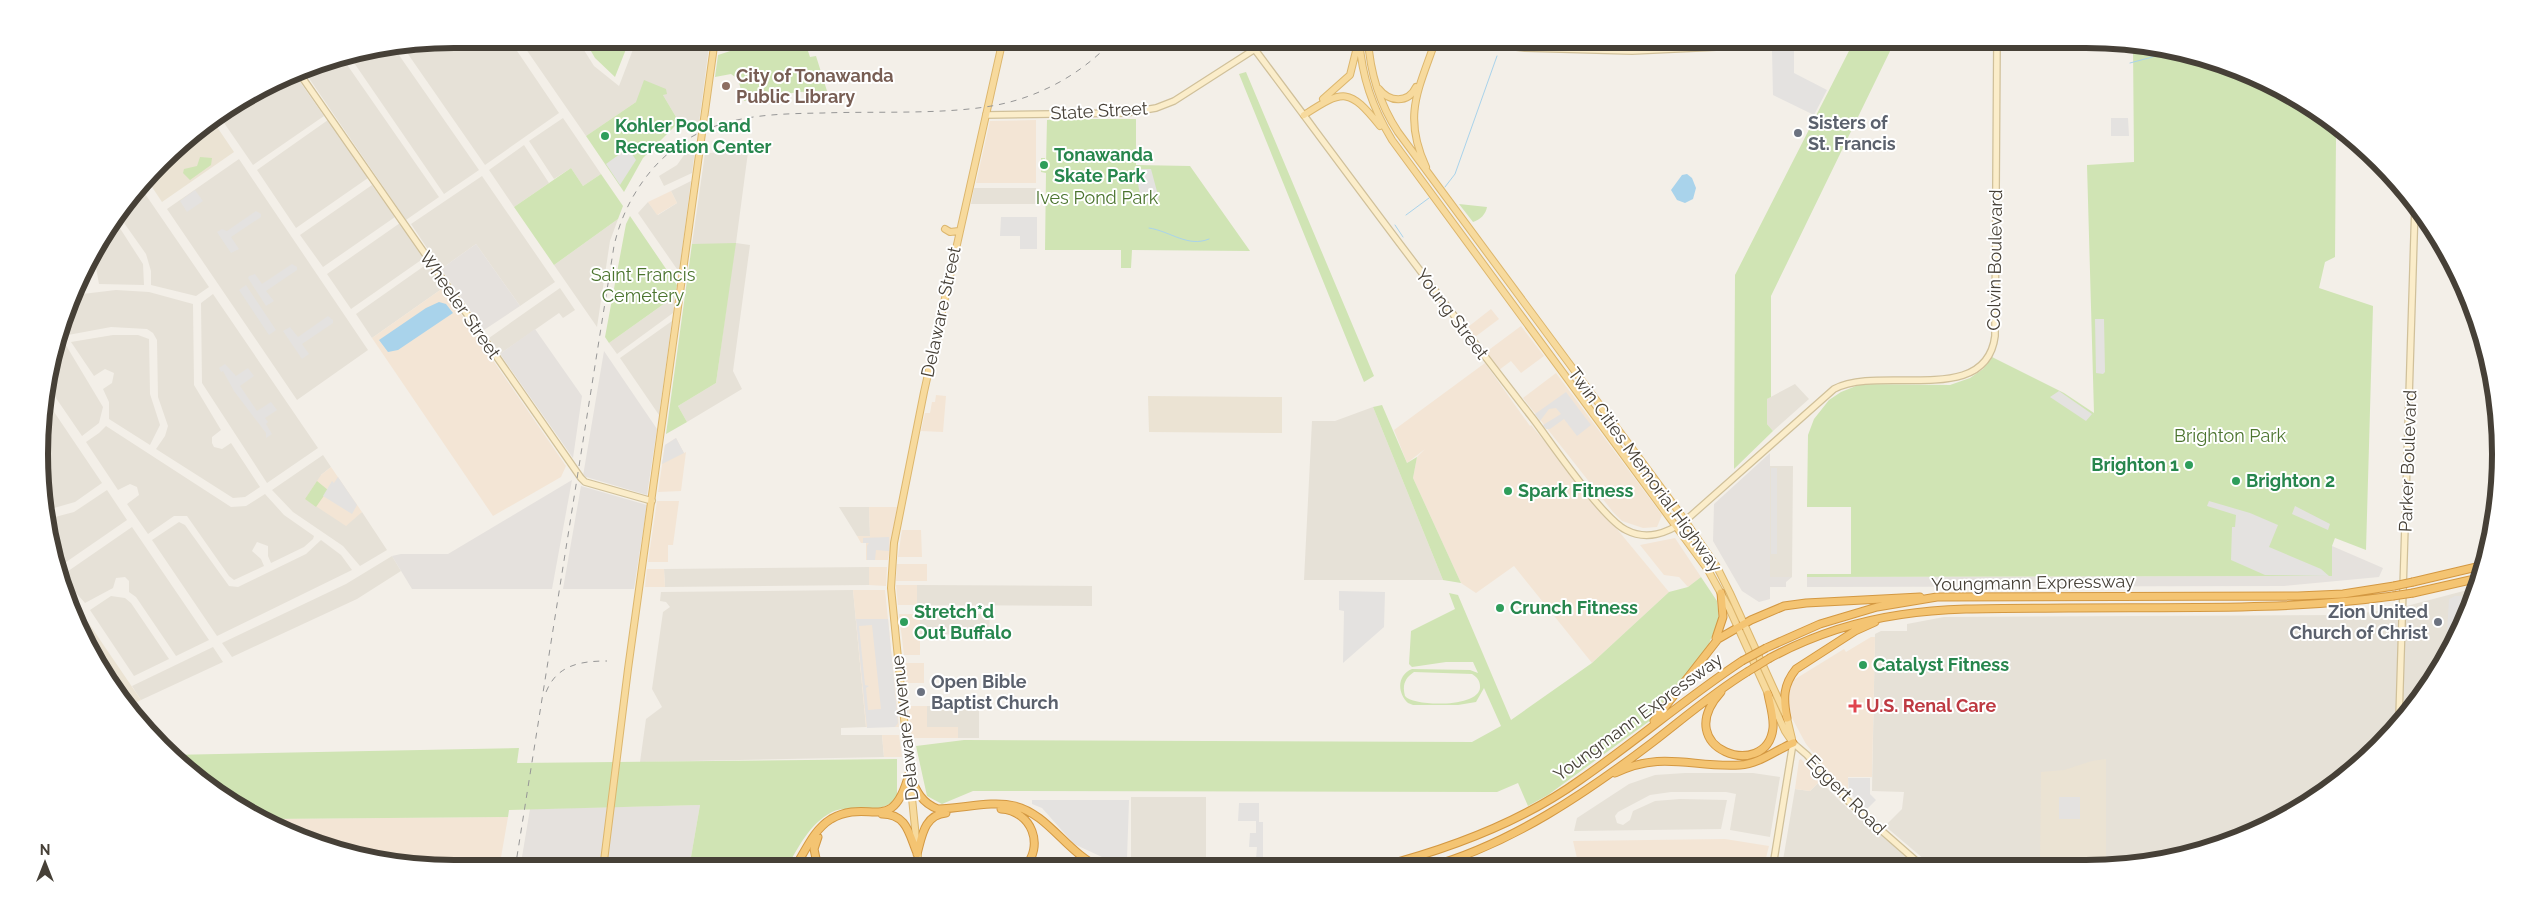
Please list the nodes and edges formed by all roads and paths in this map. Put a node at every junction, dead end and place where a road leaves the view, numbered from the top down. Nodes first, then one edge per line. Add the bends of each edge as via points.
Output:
1 (714, 48) edge
2 (1001, 48) edge
3 (1357, 48) edge
4 (1360, 48) edge
5 (1369, 48) edge
6 (1432, 48) edge
7 (1432, 48) edge
8 (1525, 48) edge
9 (1673, 48) edge
10 (1997, 48) edge
11 (1255, 49) joint
12 (302, 77) edge
13 (1375, 82) junction
14 (986, 115) junction
15 (1304, 115) junction
16 (1392, 140) junction
17 (1432, 180) junction
18 (2415, 217) edge
19 (945, 228) dead end
20 (959, 231) junction
21 (652, 501) junction
22 (1685, 520) junction
23 (1677, 526) junction
24 (2475, 567) edge
25 (2472, 580) edge
26 (891, 588) joint
27 (1721, 593) junction
28 (1937, 597) junction
29 (1894, 614) junction
30 (1741, 625) junction
31 (1711, 647) junction
32 (1730, 683) junction
33 (1768, 694) junction
34 (2399, 711) edge
35 (1787, 718) junction
36 (1641, 734) junction
37 (1793, 743) junction
38 (910, 774) junction
39 (1599, 780) junction
40 (917, 854) junction
41 (604, 860) edge
42 (799, 860) edge
43 (816, 860) edge
44 (918, 860) edge
45 (1029, 860) edge
46 (1086, 860) edge
47 (1408, 860) edge
48 (1449, 860) edge
49 (1774, 860) edge
50 (1915, 860) edge

1 - 21 main road
2 - 14 main road, Delaware Street
3 - 15 main road via 1350,75
4 - 16 main road, Twin Cities Memorial Highway via 1368,92
5 - 13 main road, Twin Cities Memorial Highway
6 - 13 main road via 1416,89 1410,96 1401,100 1390,98
7 - 17 main road via 1413,118 1417,147
8 - 9 street
10 - 22 street, Colvin Boulevard via 1995,336 1987,359 1973,372 1957,378 1868,379 1834,389
11 - 14 street, State Street via 1174,101 1156,108 1126,114
11 - 15 street, Young Street
12 - 21 street, Wheeler Street via 581,478 585,482
13 - 17 main road, Twin Cities Memorial Highway via 1384,111
14 - 20 main road, Delaware Street
15 - 16 main road via 1328,99 1350,97 1359,102
15 - 23 street, Young Street via 1484,357 1615,522 1626,530 1647,536 1662,534
16 - 23 main road, Twin Cities Memorial Highway
17 - 22 main road, Twin Cities Memorial Highway
18 - 34 street, Parker Boulevard
19 - 20 main road via 950,232
20 - 26 main road, Delaware Street via 894,543
21 - 41 main road
22 - 23 street, Young Street
22 - 30 main road, Twin Cities Memorial Highway via 1717,567
23 - 27 main road, Twin Cities Memorial Highway
24 - 28 highway, Youngmann Expressway, bridge via 2342,594
25 - 29 highway, Youngmann Expressway, bridge via 2413,593 2304,606 1947,609
26 - 38 main road, Delaware Avenue
27 - 30 main road, Twin Cities Memorial Highway
27 - 31 highway via 1724,615
28 - 30 highway via 1784,606
28 - 36 highway, Youngmann Expressway, bridge via 1877,607 1820,624 1766,648 1742,661
29 - 32 highway, Youngmann Expressway, bridge via 1821,634 1770,658
29 - 35 highway via 1855,631 1796,670 1785,688
30 - 31 highway via 1722,635
30 - 33 main road, Twin Cities Memorial Highway
30 - 35 main road, Twin Cities Memorial Highway
31 - 36 highway via 1668,705
32 - 33 highway via 1710,705 1705,719 1713,743 1732,756 1751,754 1769,740 1773,726
32 - 39 highway, Youngmann Expressway
33 - 37 main road, Twin Cities Memorial Highway
35 - 37 main road, Twin Cities Memorial Highway
36 - 47 highway, Youngmann Expressway via 1579,782 1506,823
37 - 39 highway via 1746,764 1651,761
37 - 49 street
37 - 50 street, Eggert Road via 1848,802
38 - 40 main road, Delaware Avenue
38 - 42 highway via 896,806 830,820 818,830
38 - 46 highway via 917,792 929,806 938,810 999,805 1026,810
39 - 48 highway, Youngmann Expressway via 1572,800 1532,822
40 - 43 highway via 906,825 899,817 881,814 848,817 828,825 821,832 814,849
40 - 44 main road, Delaware Avenue
40 - 45 highway via 925,826 932,817 991,808 1018,813 1027,821 1033,832 1034,852

